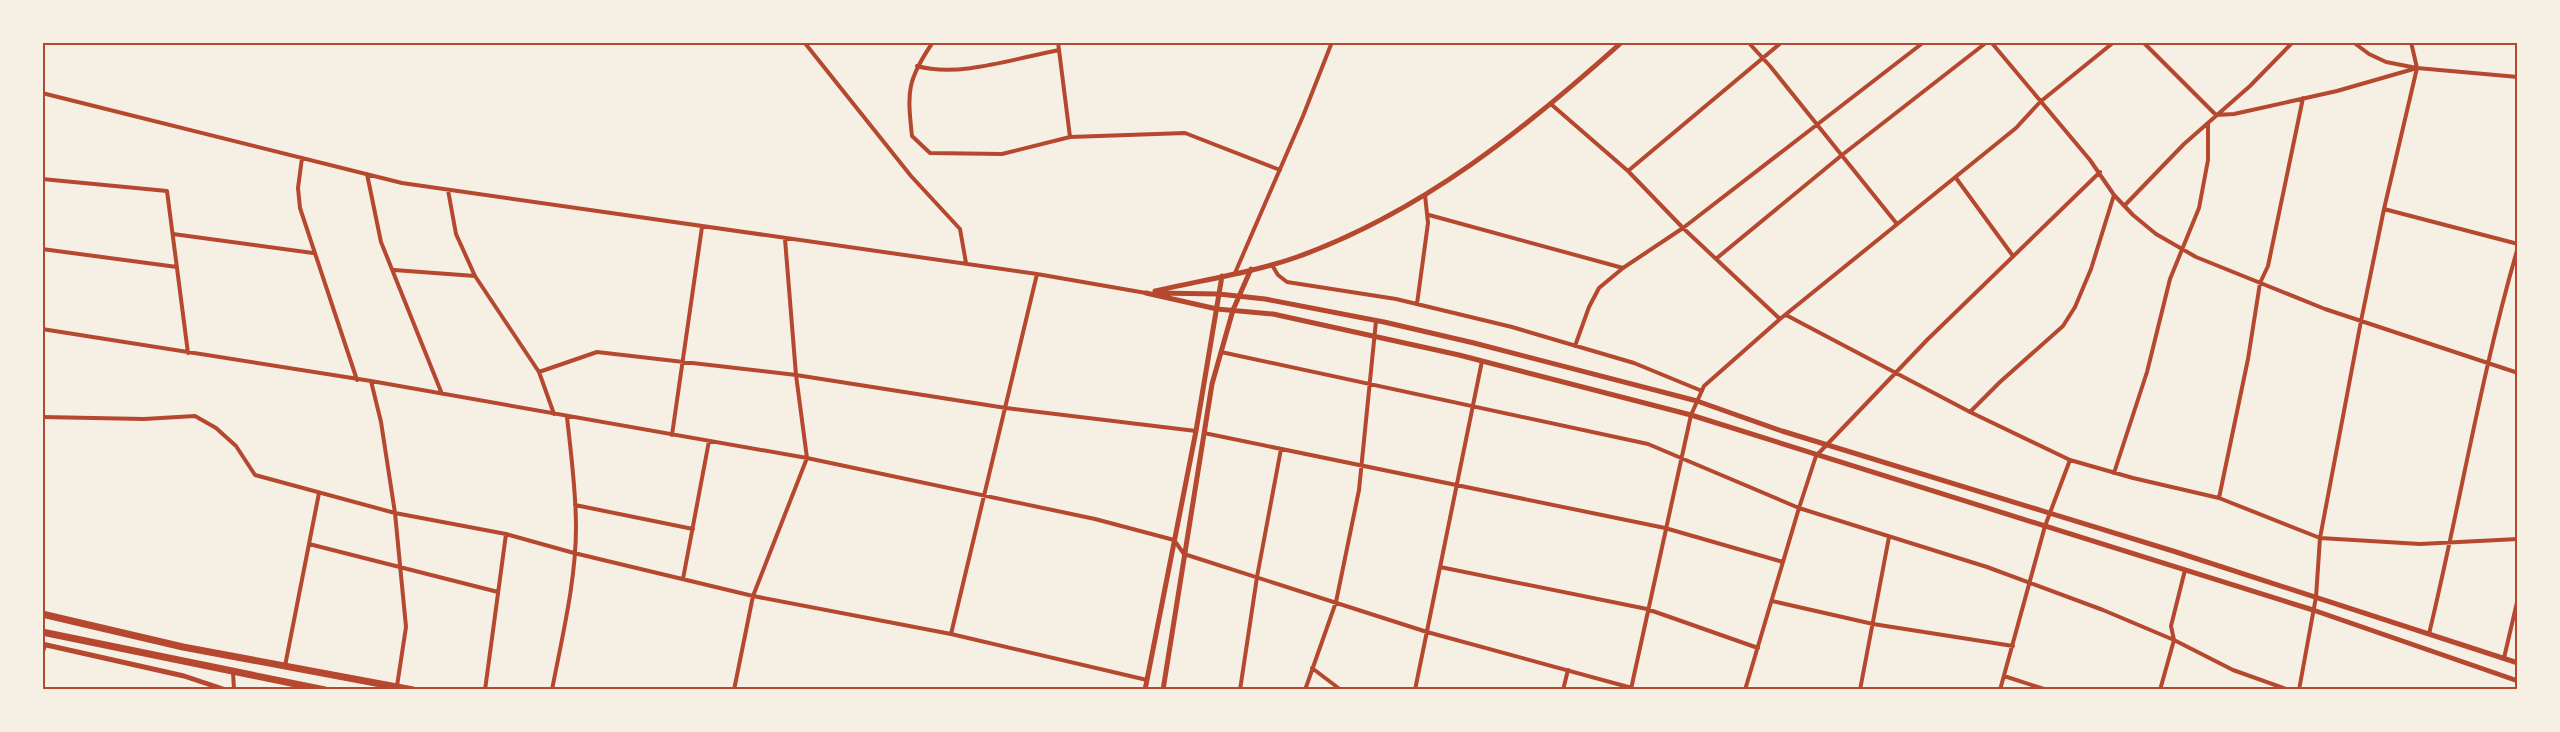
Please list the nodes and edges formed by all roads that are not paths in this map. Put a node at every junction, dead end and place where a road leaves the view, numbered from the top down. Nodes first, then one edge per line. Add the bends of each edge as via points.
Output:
1 (804, 42) edge
2 (933, 42) edge
3 (1058, 42) edge
4 (1332, 42) edge
5 (1622, 42) edge
6 (1748, 42) edge
7 (1782, 42) edge
8 (1924, 42) edge
9 (1989, 42) edge
10 (2114, 42) edge
11 (2143, 42) edge
12 (2293, 42) edge
13 (2353, 42) edge
14 (2411, 42) edge
15 (1059, 50) junction
16 (1763, 58) junction
17 (916, 66) junction
18 (2416, 69) junction
19 (2518, 77) edge
20 (42, 93) edge
21 (2303, 98) junction
22 (2040, 102) junction
23 (1552, 105) junction
24 (2216, 115) junction
25 (2208, 123) junction
26 (1817, 124) junction
27 (1070, 137) junction
28 (1842, 155) junction
29 (302, 158) junction
30 (1280, 170) junction
31 (1628, 171) junction
32 (2100, 172) junction
33 (367, 174) junction
34 (1956, 178) junction
35 (42, 179) edge
36 (448, 190) junction
37 (1425, 195) junction
38 (2114, 195) junction
39 (2125, 205) junction
40 (2384, 209) junction
41 (1429, 215) junction
42 (1897, 224) junction
43 (702, 227) junction
44 (1683, 228) junction
45 (173, 234) junction
46 (785, 239) junction
47 (2518, 245) edge
48 (2181, 248) junction
49 (42, 249) edge
50 (314, 253) junction
51 (2013, 256) junction
52 (1717, 258) junction
53 (966, 264) junction
54 (1272, 265) junction
55 (177, 267) junction
56 (1623, 268) junction
57 (1251, 269) junction
58 (394, 270) junction
59 (1235, 273) junction
60 (1037, 274) junction
61 (476, 276) junction
62 (1222, 276) junction
63 (2260, 283) junction
64 (1146, 293) junction
65 (1219, 294) junction
66 (1239, 296) junction
67 (1417, 304) junction
68 (1217, 309) junction
69 (1233, 310) junction
70 (1786, 315) junction
71 (1780, 319) junction
72 (1376, 321) junction
73 (2361, 321) junction
74 (42, 329) edge
75 (1373, 336) junction
76 (1575, 346) junction
77 (1221, 352) junction
78 (188, 353) junction
79 (1482, 361) junction
80 (684, 362) junction
81 (2487, 362) junction
82 (539, 372) junction
83 (2518, 372) edge
84 (1895, 374) junction
85 (796, 375) junction
86 (357, 380) junction
87 (371, 381) junction
88 (1370, 384) junction
89 (1702, 391) junction
90 (442, 394) junction
91 (1697, 401) junction
92 (1473, 404) junction
93 (1006, 408) junction
94 (1970, 412) junction
95 (554, 415) junction
96 (1691, 415) junction
97 (42, 417) edge
98 (567, 417) junction
99 (1196, 431) junction
100 (1204, 433) junction
101 (672, 435) junction
102 (709, 441) junction
103 (1826, 445) junction
104 (1281, 449) junction
105 (1816, 456) junction
106 (1681, 457) junction
107 (807, 458) junction
108 (2070, 460) junction
109 (1362, 465) junction
110 (2114, 472) junction
111 (1456, 487) junction
112 (319, 493) junction
113 (984, 494) junction
114 (2219, 498) junction
115 (575, 505) junction
116 (1798, 508) junction
117 (2051, 512) junction
118 (395, 513) junction
119 (2045, 526) junction
120 (1665, 528) junction
121 (693, 529) junction
122 (506, 534) junction
123 (1889, 537) junction
124 (2320, 538) junction
125 (2518, 539) edge
126 (1174, 540) junction
127 (2451, 543) junction
128 (309, 544) junction
129 (574, 553) junction
130 (1184, 554) junction
131 (1783, 562) junction
132 (400, 566) junction
133 (1440, 567) junction
134 (2186, 570) junction
135 (1257, 577) junction
136 (683, 579) junction
137 (2031, 584) junction
138 (498, 592) junction
139 (753, 596) junction
140 (2316, 597) junction
141 (2518, 598) edge
142 (1772, 601) junction
143 (1336, 602) junction
144 (1647, 609) junction
145 (2313, 610) junction
146 (42, 614) edge
147 (1873, 624) junction
148 (42, 632) edge
149 (1427, 632) junction
150 (951, 634) junction
151 (2429, 634) junction
152 (2174, 640) junction
153 (43, 645) edge
154 (2013, 646) junction
155 (1758, 648) junction
156 (42, 655) edge
157 (2504, 658) junction
158 (2518, 663) edge
159 (285, 666) junction
160 (1312, 668) junction
161 (1568, 670) junction
162 (233, 672) junction
163 (2004, 676) junction
164 (1147, 680) junction
165 (2518, 681) edge
166 (396, 687) junction
167 (213, 688) edge
168 (1631, 689) edge
169 (226, 690) edge
170 (234, 690) edge
171 (326, 690) edge
172 (413, 690) edge
173 (485, 690) edge
174 (552, 690) edge
175 (734, 690) edge
176 (1145, 690) edge
177 (1162, 690) edge
178 (1240, 690) edge
179 (1305, 690) edge
180 (1341, 690) edge
181 (1415, 690) edge
182 (1563, 690) edge
183 (1745, 690) edge
184 (1860, 690) edge
185 (2000, 690) edge
186 (2047, 690) edge
187 (2160, 690) edge
188 (2289, 690) edge
189 (2299, 690) edge

1 - 53 street via 911,176 960,229
2 - 17 street
3 - 15 street
4 - 30 street
5 - 23 street
6 - 16 street
7 - 16 street
8 - 26 street
9 - 22 street
9 - 28 street
10 - 22 street
11 - 24 street
12 - 24 street
13 - 18 street via 2386,62
14 - 18 street
15 - 17 street via 961,69
15 - 27 street
16 - 26 street
16 - 31 street
17 - 27 street via 907,97 912,136 930,153 1002,154
18 - 19 street
18 - 21 street
18 - 40 street
20 - 29 street
21 - 24 street
21 - 63 street via 2268,266
22 - 32 street
22 - 34 street via 2016,128
23 - 31 street
23 - 37 street
24 - 25 street
25 - 39 street
25 - 48 street via 2208,160 2199,208
26 - 28 street
26 - 44 street
27 - 30 street via 1185,133
28 - 42 street
28 - 52 street
29 - 33 street
29 - 50 street via 300,208
30 - 59 street
31 - 44 street
32 - 38 street
32 - 51 street
33 - 36 street
33 - 58 street via 381,242
34 - 42 street
34 - 51 street
35 - 45 street via 167,191
36 - 43 street
36 - 61 street via 456,234
37 - 41 street
37 - 54 street via 1371,225
38 - 39 street
38 - 94 street via 2091,269 2063,326
39 - 48 street via 2156,234
40 - 47 street
40 - 73 street
41 - 56 street
41 - 67 street
42 - 70 street
43 - 46 street
43 - 80 street
44 - 52 street
44 - 56 street
45 - 50 street
45 - 55 street
46 - 53 street
46 - 85 street
47 - 81 street
48 - 63 street
48 - 110 street via 2148,372
49 - 55 street
50 - 86 street
51 - 84 street
52 - 71 street
53 - 60 street
54 - 57 street
54 - 67 street via 1287,282
55 - 78 street
56 - 76 street via 1599,288
57 - 59 street
57 - 66 street
58 - 61 street
58 - 90 street
59 - 62 street
60 - 64 street
60 - 93 street
61 - 82 street
62 - 64 street
62 - 65 street
63 - 73 street
63 - 114 street
64 - 65 street
64 - 68 street
65 - 66 street
65 - 68 street
66 - 69 street
66 - 72 street
67 - 76 street
68 - 69 street
68 - 99 street
69 - 75 street via 1273,314
69 - 77 street
70 - 71 street
70 - 84 street
71 - 89 street
72 - 75 street
72 - 91 street
73 - 81 street
73 - 124 street
74 - 78 street
75 - 79 street
75 - 88 street
76 - 89 street via 1634,363
77 - 88 street
77 - 100 street
78 - 86 street
79 - 92 street
79 - 96 street
80 - 82 street via 597,352
80 - 85 street
80 - 101 street
81 - 83 street
81 - 127 street
82 - 95 street
84 - 94 street
84 - 103 street
85 - 93 street
85 - 107 street
86 - 87 street
87 - 90 street
87 - 118 street
88 - 92 street
88 - 109 street
89 - 91 street
90 - 95 street
91 - 96 street
91 - 103 street
92 - 106 street via 1648,444
92 - 111 street
93 - 99 street
93 - 113 street
94 - 108 street
95 - 98 street
96 - 105 street
96 - 106 street
97 - 112 street via 195,416 236,446 255,475
98 - 101 street
98 - 115 street
99 - 126 street
100 - 104 street
100 - 130 street
101 - 102 street
102 - 107 street
102 - 121 street
103 - 105 street
103 - 117 street
104 - 109 street
104 - 135 street
105 - 116 street
105 - 119 street
106 - 116 street
106 - 120 street
107 - 113 street
107 - 139 street
108 - 110 street
108 - 117 street
109 - 111 street
109 - 143 street
110 - 114 street
111 - 120 street
111 - 133 street
112 - 118 street
112 - 128 street
113 - 126 street
113 - 150 street
114 - 124 street
115 - 121 street
115 - 129 street
116 - 123 street
116 - 131 street
117 - 119 street
117 - 140 street
118 - 122 street
118 - 132 street
119 - 134 street
119 - 137 street
120 - 131 street
120 - 144 street
121 - 136 street
122 - 129 street
122 - 138 street
123 - 137 street
123 - 147 street
124 - 127 street
124 - 140 street
125 - 127 street
126 - 130 street
126 - 164 street
127 - 151 street
128 - 132 street
128 - 159 street
129 - 136 street
129 - 174 street
130 - 135 street
130 - 177 street
131 - 142 street
132 - 138 street
132 - 166 street via 406,627
133 - 144 street
133 - 149 street
134 - 145 street
134 - 152 street via 2171,626
135 - 143 street
135 - 178 street
136 - 139 street
137 - 152 street
137 - 154 street
138 - 173 street
139 - 150 street
139 - 175 street
140 - 145 street
140 - 151 street
141 - 157 street
142 - 147 street
142 - 155 street
143 - 149 street
143 - 160 street
144 - 155 street
144 - 168 street
145 - 165 street
145 - 189 street
146 - 159 highway
147 - 154 street
147 - 184 street
148 - 162 highway
149 - 161 street
149 - 181 street
150 - 164 street
151 - 157 street
152 - 187 street
152 - 188 street via 2233,670
153 - 156 street
153 - 167 street via 184,676
154 - 163 street
155 - 183 street
157 - 158 street
159 - 166 highway
160 - 179 street
160 - 180 street
161 - 168 street
161 - 182 street
162 - 170 street
162 - 171 highway
163 - 185 street
163 - 186 street
164 - 176 street
166 - 172 highway
167 - 169 street

